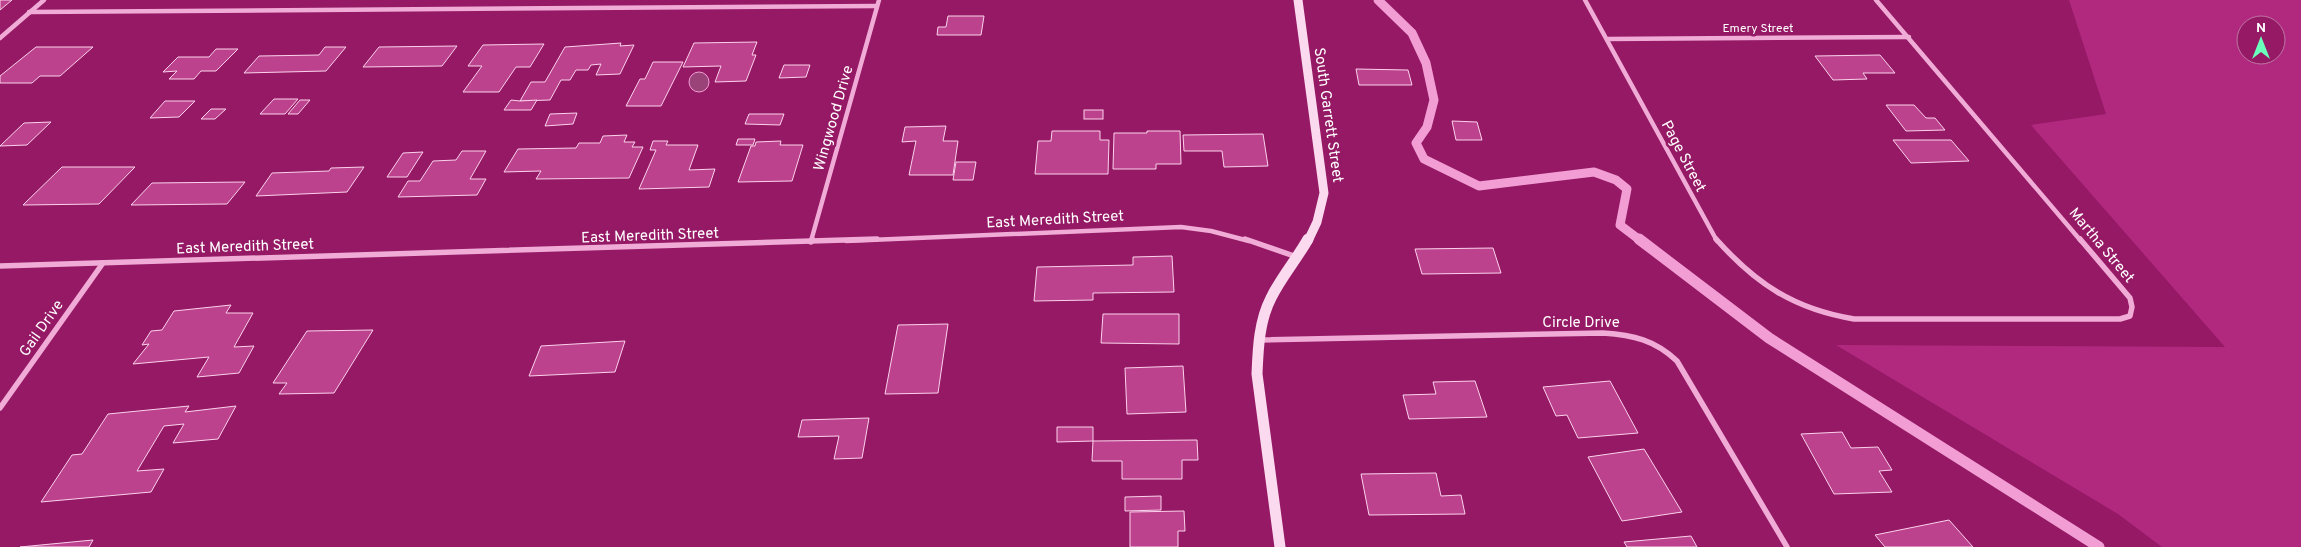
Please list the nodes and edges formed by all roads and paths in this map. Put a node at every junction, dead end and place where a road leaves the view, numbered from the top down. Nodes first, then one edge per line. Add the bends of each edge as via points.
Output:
1 (44, 0) edge
2 (879, 0) edge
3 (1298, 0) edge
4 (1585, 0) edge
5 (1876, 0) edge
6 (877, 6) junction
7 (29, 12) junction
8 (1909, 37) junction
9 (0, 38) edge
10 (1608, 39) junction
11 (811, 242) junction
12 (1297, 257) junction
13 (103, 263) junction
14 (0, 266) edge
15 (1788, 301) joint
16 (1260, 340) junction
17 (0, 408) edge
18 (1280, 547) edge
19 (1788, 547) edge

1 - 7 street
2 - 6 street, Wingwood Drive
3 - 12 street, South Garrett Street via 1324,193 1323,211 1316,228
4 - 10 street, Page Street
5 - 8 street, Martha Street
6 - 7 street
6 - 11 street, Wingwood Drive
7 - 9 street
8 - 10 street, Emery Street
8 - 15 street, Martha Street via 2130,298 2130,316 2120,319 1854,319 1832,317
10 - 15 street, Page Street via 1715,238 1750,274
11 - 12 street, East Meredith Street via 1181,227 1210,229
11 - 13 street, East Meredith Street
12 - 16 street, South Garrett Street via 1270,300
13 - 14 street, East Meredith Street
13 - 17 street, Gail Drive
16 - 18 street, South Garrett Street via 1257,374
16 - 19 street, Circle Drive via 1603,333 1644,338 1668,351 1677,361

